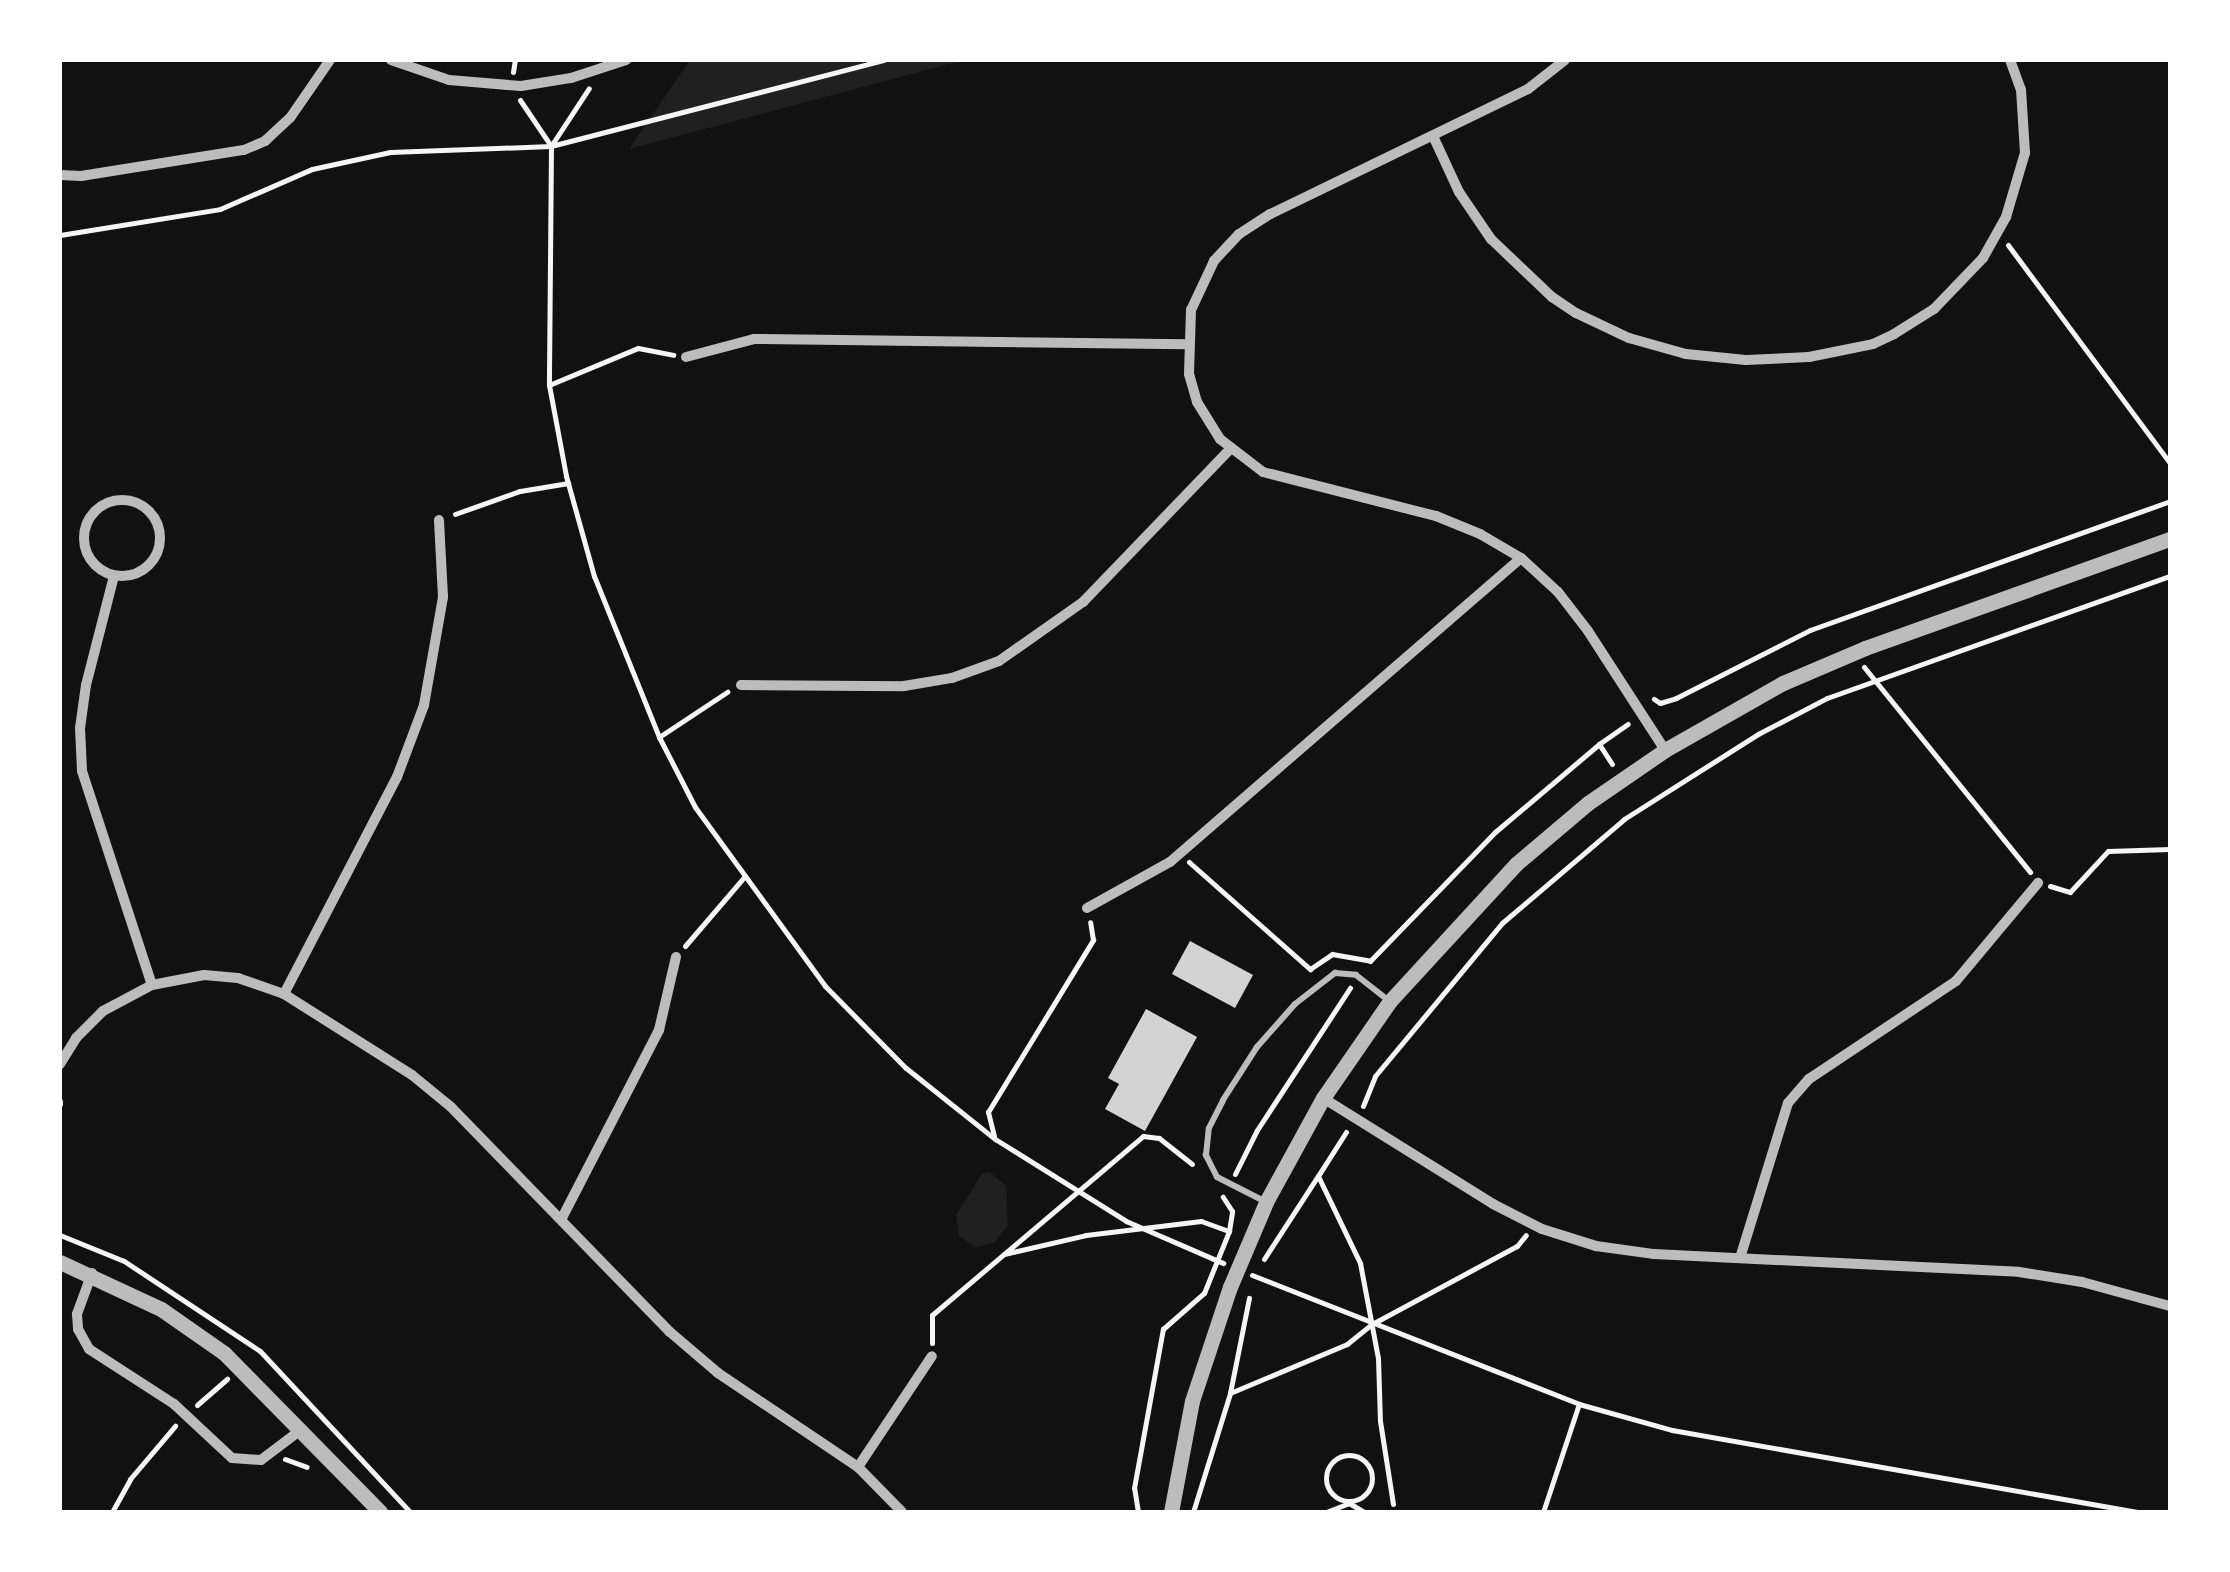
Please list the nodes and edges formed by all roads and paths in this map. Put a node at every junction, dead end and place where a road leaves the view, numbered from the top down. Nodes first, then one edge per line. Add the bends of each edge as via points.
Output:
1 (330, 60) edge
2 (391, 60) edge
3 (515, 60) edge
4 (626, 60) edge
5 (884, 60) edge
6 (1565, 60) edge
7 (2010, 60) edge
8 (602, 69) junction
9 (511, 86) junction
10 (1433, 136) junction
11 (551, 146) junction
12 (60, 175) edge
13 (2015, 231) dead end
14 (1998, 232) junction
15 (60, 235) edge
16 (2007, 244) junction
17 (1999, 258) dead end
18 (1187, 344) junction
19 (686, 357) joint
20 (549, 385) junction
21 (1231, 448) junction
22 (2170, 463) edge
23 (568, 483) junction
24 (2170, 501) edge
25 (439, 520) joint
26 (2170, 539) edge
27 (1520, 558) junction
28 (114, 576) junction
29 (2170, 576) edge
30 (1853, 653) junction
31 (1875, 681) junction
32 (741, 685) joint
33 (1650, 695) dead end
34 (1660, 703) junction
35 (1642, 715) junction
36 (659, 737) junction
37 (1599, 744) junction
38 (1665, 750) junction
39 (1623, 779) junction
40 (1642, 808) junction
41 (2170, 850) edge
42 (1180, 854) junction
43 (745, 876) junction
44 (2038, 883) junction
45 (1087, 908) joint
46 (676, 957) joint
47 (1370, 961) junction
48 (1358, 977) junction
49 (152, 984) junction
50 (284, 994) junction
51 (1390, 1002) junction
52 (60, 1064) edge
53 (1323, 1098) junction
54 (1355, 1118) junction
55 (994, 1139) junction
56 (1198, 1173) dead end
57 (1318, 1176) junction
58 (1229, 1185) junction
59 (1079, 1191) junction
60 (1214, 1191) dead end
61 (1223, 1197) junction
62 (1266, 1202) junction
63 (562, 1218) junction
64 (1534, 1225) junction
65 (1140, 1228) junction
66 (1229, 1231) junction
67 (1004, 1254) junction
68 (1740, 1258) junction
69 (1264, 1260) dead end
70 (1217, 1261) junction
71 (60, 1262) edge
72 (1234, 1268) dead end
73 (92, 1273) junction
74 (1251, 1275) dead end
75 (1250, 1294) dead end
76 (2170, 1306) edge
77 (1372, 1324) junction
78 (932, 1356) joint
79 (217, 1372) dead end
80 (238, 1393) dead end
81 (1230, 1393) junction
82 (1579, 1404) junction
83 (302, 1429) junction
84 (277, 1450) junction
85 (858, 1467) junction
86 (310, 1468) dead end
87 (1349, 1502) junction
88 (1393, 1504) dead end
89 (380, 1512) edge
90 (902, 1512) edge
91 (1138, 1512) edge
92 (1171, 1512) edge
93 (1193, 1512) edge
94 (1326, 1512) edge
95 (1364, 1512) edge
96 (1544, 1512) edge
97 (2139, 1512) edge

1 - 12 street via 290,118 264,142
2 - 9 street via 450,80
3 - 9 path
4 - 8 street
5 - 11 path
6 - 10 street via 1528,89
7 - 14 street via 2022,90 2026,131 2021,174
8 - 9 street
8 - 11 path
9 - 11 path
10 - 14 street via 1491,239 1538,285 1576,313 1629,338 1686,354 1794,358 1872,344 1934,309 1968,276
10 - 18 street via 1239,234 1204,276
11 - 15 path via 390,152 312,169 220,209
11 - 20 path
13 - 16 path
14 - 16 path
16 - 17 path
16 - 22 path
18 - 19 street via 754,339
18 - 21 street via 1197,402
19 - 20 path via 638,348
20 - 23 path
21 - 27 street via 1282,480 1436,516
21 - 32 street via 1064,619 999,661 904,686
23 - 25 path via 520,491
23 - 36 path via 594,576
24 - 34 path via 1810,630
25 - 50 street via 444,597 418,722
26 - 30 street
27 - 35 street via 1558,592
27 - 42 street
28 - 28 street via 90,560 84,533 97,508 138,503 158,523 159,550 141,572
28 - 49 street via 86,685 82,771
29 - 31 path
30 - 31 path
30 - 38 street
31 - 40 path via 1758,734
31 - 44 path
32 - 36 path
33 - 34 path
34 - 35 path
35 - 37 path
35 - 38 street
36 - 43 path via 695,807
37 - 39 path
37 - 47 path via 1496,832
38 - 39 street
39 - 40 path
39 - 51 street via 1516,864
40 - 54 path via 1502,923 1375,1076
41 - 44 path via 2108,851 2070,892
42 - 45 street
42 - 47 path via 1310,968 1332,954
43 - 46 path
43 - 55 path via 825,986 906,1068
44 - 68 street via 1956,980 1809,1078 1788,1103
45 - 55 path via 1093,940 988,1112
46 - 63 street via 659,1030
47 - 48 path
48 - 51 lane
48 - 58 path via 1256,1130
48 - 58 lane via 1335,973 1296,1004 1223,1100 1209,1128 1206,1156
49 - 50 street via 204,975
49 - 52 street via 103,1012
50 - 63 street via 412,1076
51 - 53 street
53 - 54 street
53 - 62 street
54 - 57 path
54 - 64 street
55 - 59 path
56 - 59 path via 1159,1138 1143,1136
57 - 69 path
57 - 77 path via 1360,1263
58 - 61 path
58 - 62 lane
59 - 65 path
59 - 67 path
60 - 61 path
61 - 66 path via 1232,1211
62 - 92 street via 1192,1401
63 - 85 street via 718,1373
64 - 68 street via 1596,1246
64 - 77 path via 1516,1246
65 - 66 path via 1201,1222
65 - 67 path
65 - 70 path
66 - 70 path
67 - 78 path via 932,1315
68 - 76 street via 2019,1272
70 - 72 path
70 - 91 path via 1204,1293 1163,1330 1134,1488
71 - 73 street
73 - 83 street via 224,1353
73 - 84 street via 77,1314 89,1349 174,1404 232,1458 249,1462
74 - 77 path
75 - 81 path
77 - 81 path via 1347,1344
77 - 82 path
77 - 88 path
78 - 85 street
79 - 80 path
81 - 93 path
82 - 96 path
82 - 97 path via 1672,1430
83 - 84 street
83 - 89 street
84 - 86 path via 287,1462
85 - 90 street
87 - 87 path via 1372,1483 1366,1461 1352,1454 1338,1457 1326,1476 1330,1490
87 - 94 path
87 - 95 path

